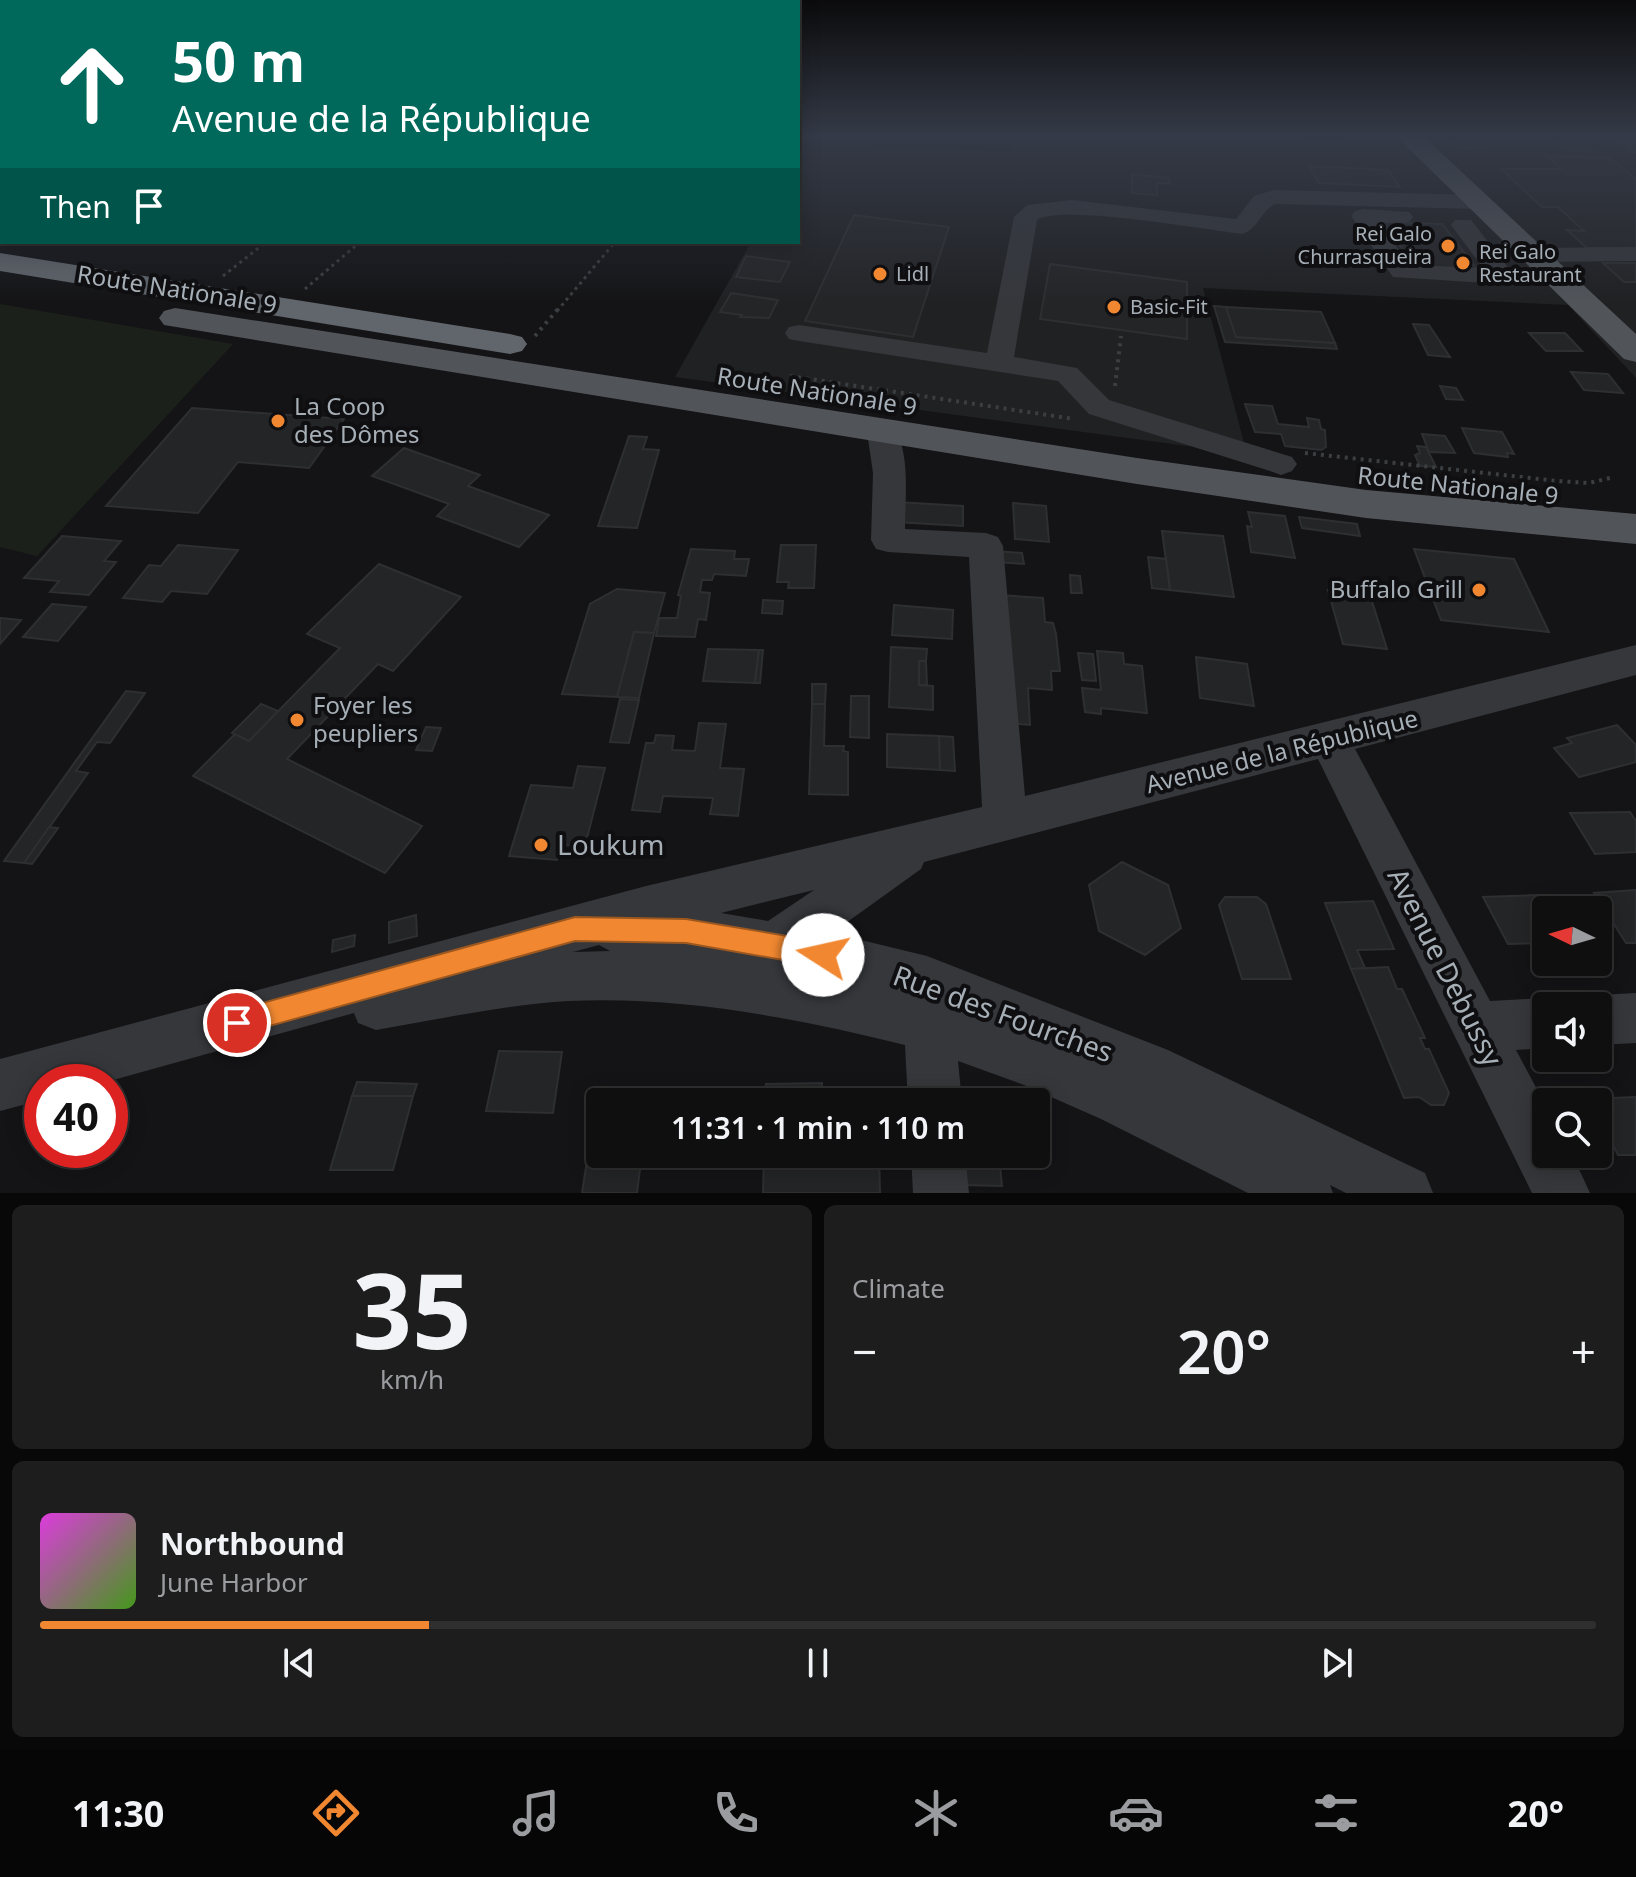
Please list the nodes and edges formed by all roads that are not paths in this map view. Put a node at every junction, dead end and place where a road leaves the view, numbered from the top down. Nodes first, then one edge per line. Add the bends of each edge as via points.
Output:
1 (1454, 192) edge
2 (1471, 213) junction
3 (1636, 254) edge
4 (1535, 255) junction
5 (0, 262) edge
6 (0, 287) edge
7 (188, 306) junction
8 (799, 333) dead end
9 (518, 345) joint
10 (1636, 352) edge
11 (999, 362) junction
12 (882, 432) junction
13 (1292, 459) junction
14 (1623, 487) edge
15 (1636, 529) edge
16 (1636, 660) edge
17 (1329, 740) junction
18 (1005, 822) junction
19 (927, 839) junction
20 (575, 929) junction
21 (771, 946) junction
22 (726, 986) junction
23 (928, 1004) junction
24 (1636, 1018) edge
25 (1612, 1019) edge
26 (1532, 1024) edge
27 (1475, 1027) junction
28 (182, 1038) junction
29 (0, 1085) edge
30 (934, 1088) edge
31 (939, 1168) edge
32 (941, 1193) edge
33 (1305, 1193) edge
34 (1405, 1193) edge
35 (1562, 1193) edge

1 - 2 main road
2 - 2 street via 1457,220 1363,216 1402,272 1502,276
2 - 4 main road via 1504,225
2 - 11 street via 1274,197 1262,201 1242,227 1072,207 1035,210 1026,217
3 - 4 street
4 - 10 main road
5 - 7 highway, Route Nationale 9
6 - 7 highway
7 - 9 highway, Route Nationale 9 via 283,307
7 - 12 main road
8 - 11 street
9 - 13 main road, Route Nationale 9
11 - 13 street via 1067,374 1099,407
12 - 15 main road via 1366,504
12 - 18 street via 889,473 888,540 986,546
13 - 14 main road, Route Nationale 9 via 1578,499
16 - 17 street, Avenue de la République
17 - 18 street, Avenue de la République
17 - 27 street, Avenue Debussy
18 - 19 street, Avenue de la République
19 - 20 street, Avenue de la République
19 - 21 street
20 - 21 street, Rue des Fourches via 686,931
20 - 28 street
21 - 22 street
21 - 23 street, Rue des Fourches via 823,955
22 - 23 street, Rue des Fourches via 835,1003
22 - 28 street via 591,975 483,987
23 - 30 street
23 - 33 street, Rue des Fourches via 1010,1055 1205,1140
23 - 34 street, Rue des Fourches via 1168,1076
24 - 25 street
26 - 27 street
27 - 35 street, Avenue Debussy
28 - 29 street
31 - 32 street

